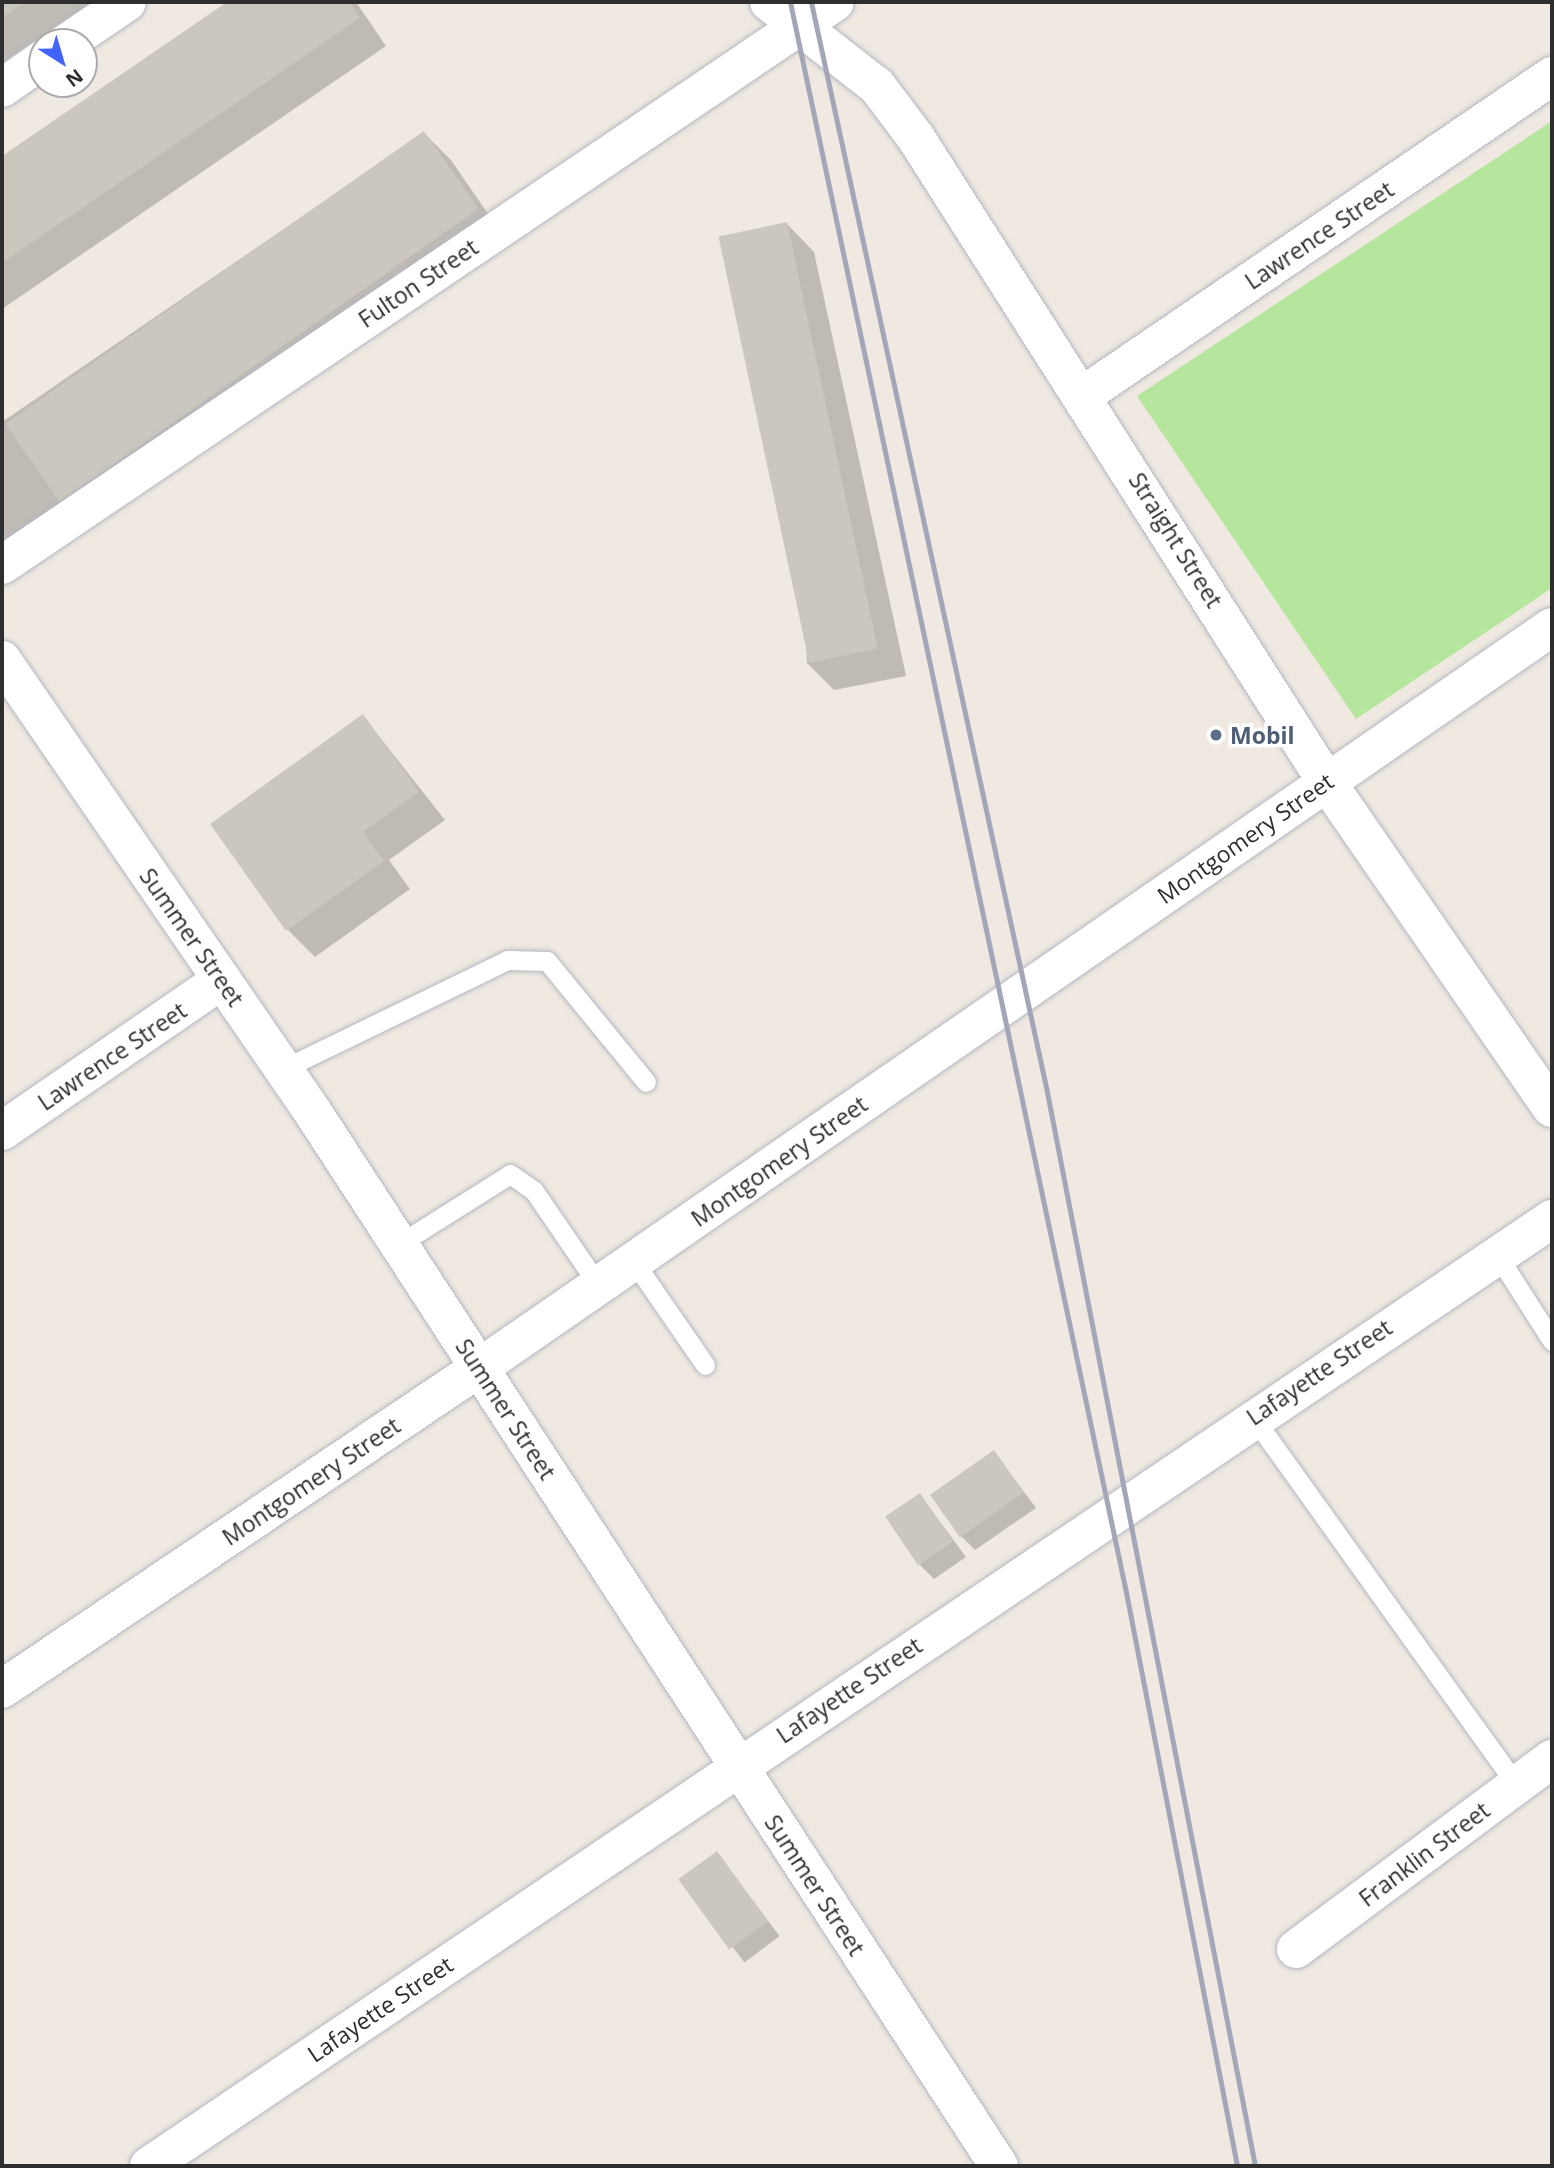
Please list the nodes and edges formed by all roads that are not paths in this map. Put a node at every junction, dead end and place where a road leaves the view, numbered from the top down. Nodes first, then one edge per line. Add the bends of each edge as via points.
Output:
1 (127, 2) edge
2 (769, 2) edge
3 (835, 2) edge
4 (802, 23) junction
5 (89, 28) edge
6 (28, 70) edge
7 (1552, 76) edge
8 (2, 88) edge
9 (1085, 394) junction
10 (2, 565) edge
11 (1552, 627) edge
12 (2, 660) edge
13 (1326, 781) junction
14 (222, 980) junction
15 (283, 1069) junction
16 (646, 1082) dead end
17 (1552, 1108) edge
18 (2, 1131) edge
19 (1552, 1219) edge
20 (399, 1244) junction
21 (1496, 1253) junction
22 (634, 1262) junction
23 (599, 1286) junction
24 (1552, 1341) edge
25 (705, 1365) dead end
26 (479, 1368) junction
27 (1253, 1417) junction
28 (2, 1689) edge
29 (1552, 1759) edge
30 (737, 1765) junction
31 (1516, 1786) junction
32 (1296, 1949) dead end
33 (987, 2162) edge
34 (149, 2166) edge

1 - 5 street
2 - 4 street, Straight Street
3 - 4 street, Fulton Street
4 - 9 street, Straight Street via 877,86
4 - 10 street, Fulton Street
6 - 8 street
7 - 9 street, Lawrence Street
9 - 13 street, Straight Street
11 - 13 street, Montgomery Street
12 - 14 street, Summer Street
13 - 17 street, Straight Street
13 - 22 street, Montgomery Street
14 - 15 street, Summer Street
14 - 18 street, Lawrence Street
15 - 16 lane via 507,960 547,961
15 - 20 street, Summer Street
19 - 21 street, Lafayette Street
20 - 23 lane via 510,1174 534,1192
20 - 26 street, Summer Street
21 - 24 lane
21 - 27 street, Lafayette Street
22 - 23 street, Montgomery Street
22 - 25 lane
23 - 26 street, Montgomery Street
26 - 28 street, Montgomery Street
26 - 30 street, Summer Street
27 - 30 street, Lafayette Street
27 - 31 lane
29 - 31 street, Franklin Street
30 - 33 street, Summer Street
30 - 34 street, Lafayette Street
31 - 32 street, Franklin Street

